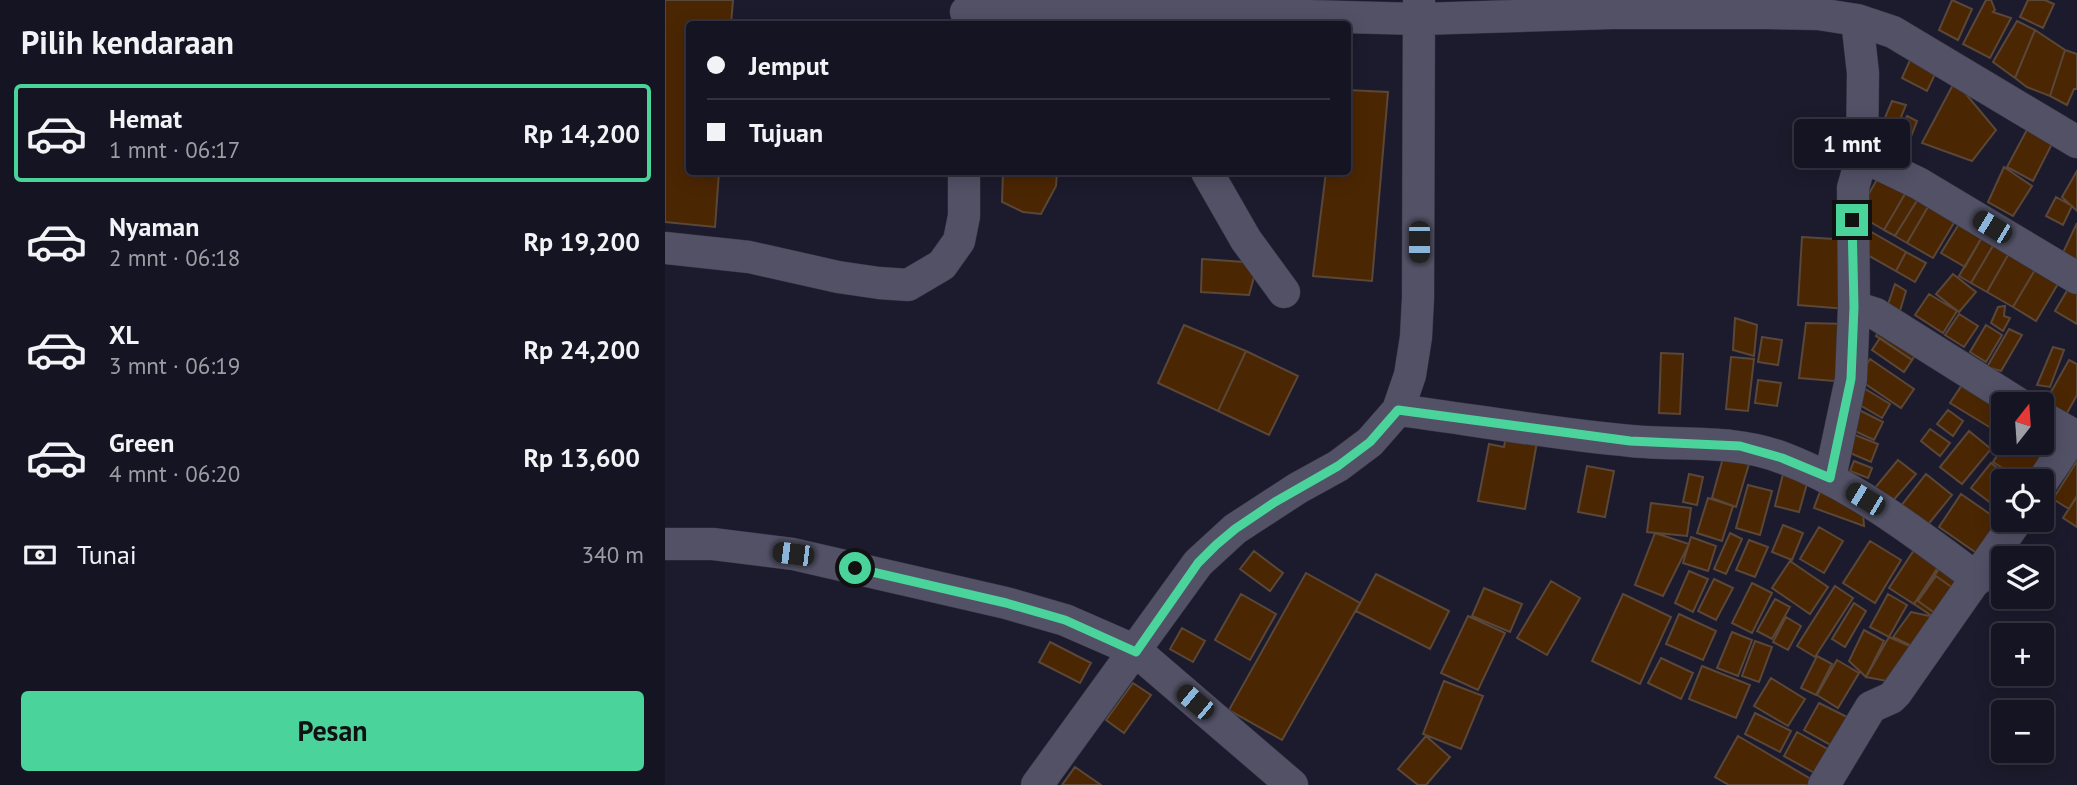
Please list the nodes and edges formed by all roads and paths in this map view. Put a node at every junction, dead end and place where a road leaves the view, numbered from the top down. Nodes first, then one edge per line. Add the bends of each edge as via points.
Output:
1 (1233, 7) edge
2 (1419, 10) edge
3 (966, 12) edge
4 (1195, 19) edge
5 (1857, 20) junction
6 (2077, 142) edge
7 (1863, 156) junction
8 (964, 175) edge
9 (1209, 175) edge
10 (665, 248) edge
11 (2077, 278) edge
12 (1284, 292) dead end
13 (1854, 307) junction
14 (2000, 392) edge
15 (1398, 410) junction
16 (2055, 424) edge
17 (2075, 436) edge
18 (2051, 469) edge
19 (1830, 478) junction
20 (2009, 532) edge
21 (665, 544) edge
22 (1977, 579) junction
23 (1136, 652) junction
24 (1037, 785) edge
25 (1292, 785) edge
26 (1824, 785) edge

1 - 2 street
1 - 4 street
2 - 5 street via 1818,14
2 - 15 street via 1416,337
3 - 4 street
5 - 6 street via 1893,33
5 - 7 street via 1863,73
7 - 11 street via 1918,183
7 - 13 street via 1853,188
8 - 10 street via 959,241 942,265 908,285 838,277 749,257
9 - 12 street via 1246,240
13 - 14 street via 1876,314
13 - 19 street via 1851,379
15 - 19 street via 1630,441 1740,446
15 - 23 street via 1370,442 1338,466 1275,502 1216,545 1198,563
16 - 17 street
17 - 18 street
19 - 22 street via 1897,519
20 - 22 street
21 - 23 street via 713,544 793,554 1018,606 1065,620
22 - 26 street via 1896,693 1871,707
23 - 24 street
23 - 25 street

